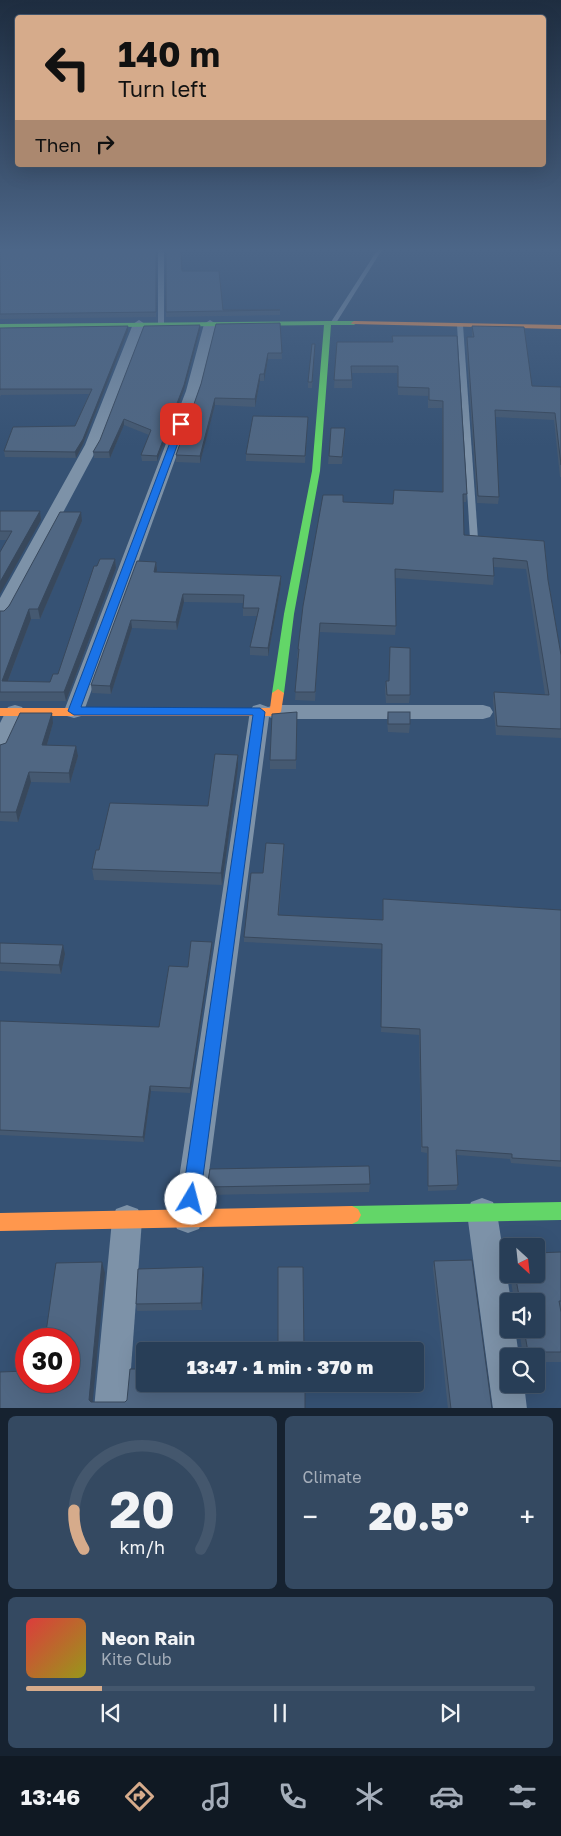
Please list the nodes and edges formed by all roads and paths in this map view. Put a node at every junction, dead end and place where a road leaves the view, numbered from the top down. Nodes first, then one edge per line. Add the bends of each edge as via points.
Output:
1 (161, 315) edge
2 (336, 315) edge
3 (331, 322) junction
4 (139, 324) junction
5 (161, 324) junction
6 (210, 324) junction
7 (460, 325) junction
8 (0, 326) edge
9 (561, 327) edge
10 (474, 539) edge
11 (0, 614) edge
12 (74, 711) junction
13 (8, 712) edge
14 (267, 712) junction
15 (482, 712) dead end
16 (0, 747) edge
17 (561, 1211) edge
18 (482, 1213) junction
19 (188, 1218) junction
20 (126, 1220) junction
21 (0, 1222) edge
22 (111, 1408) edge
23 (510, 1408) edge

1 - 5 lane
2 - 3 lane
3 - 6 street
3 - 7 street
3 - 14 street via 316,471
4 - 5 street
4 - 8 street
4 - 11 street via 92,445
5 - 6 street
6 - 12 street via 193,391
7 - 9 street
7 - 10 lane
12 - 13 street
12 - 14 street
13 - 16 street
14 - 15 street
14 - 19 street
17 - 18 street
18 - 19 street
18 - 23 street
19 - 20 street
20 - 21 street
20 - 22 street

